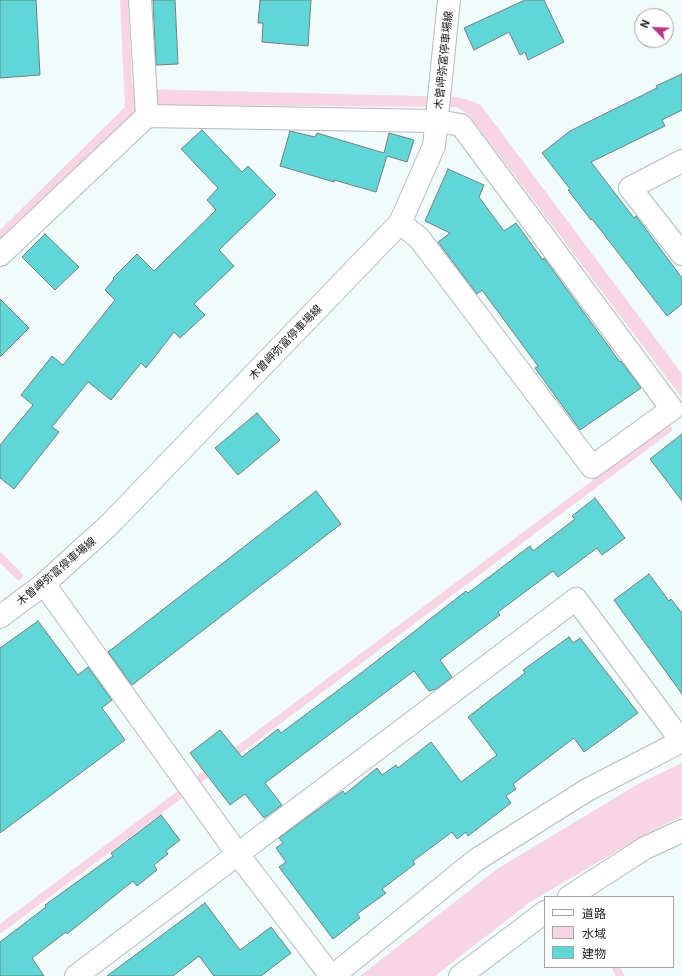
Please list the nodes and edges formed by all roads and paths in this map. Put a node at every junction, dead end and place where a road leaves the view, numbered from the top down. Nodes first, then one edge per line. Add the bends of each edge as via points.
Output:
1 (140, 0) edge
2 (449, 0) edge
3 (147, 113) junction
4 (437, 116) junction
5 (682, 161) edge
6 (400, 223) junction
7 (682, 254) edge
8 (0, 255) edge
9 (44, 584) junction
10 (0, 617) edge
11 (682, 742) edge
12 (682, 831) edge
13 (237, 853) junction
14 (571, 896) edge
15 (544, 913) edge
16 (335, 975) edge
17 (76, 976) edge
18 (460, 976) edge

1 - 3 street
2 - 4 street, 木曽岬弥富停車場線
3 - 4 street
3 - 8 street
4 - 6 street, 木曽岬弥富停車場線 via 434,146
4 - 6 street via 462,125 672,409 592,467 419,238
5 - 7 street via 630,188
6 - 9 street, 木曽岬弥富停車場線 via 109,525
9 - 10 street, 木曽岬弥富停車場線
9 - 13 street
11 - 13 street via 576,599
11 - 16 street via 587,790 476,860
12 - 14 street via 646,848
13 - 16 street
13 - 17 street
15 - 18 street

